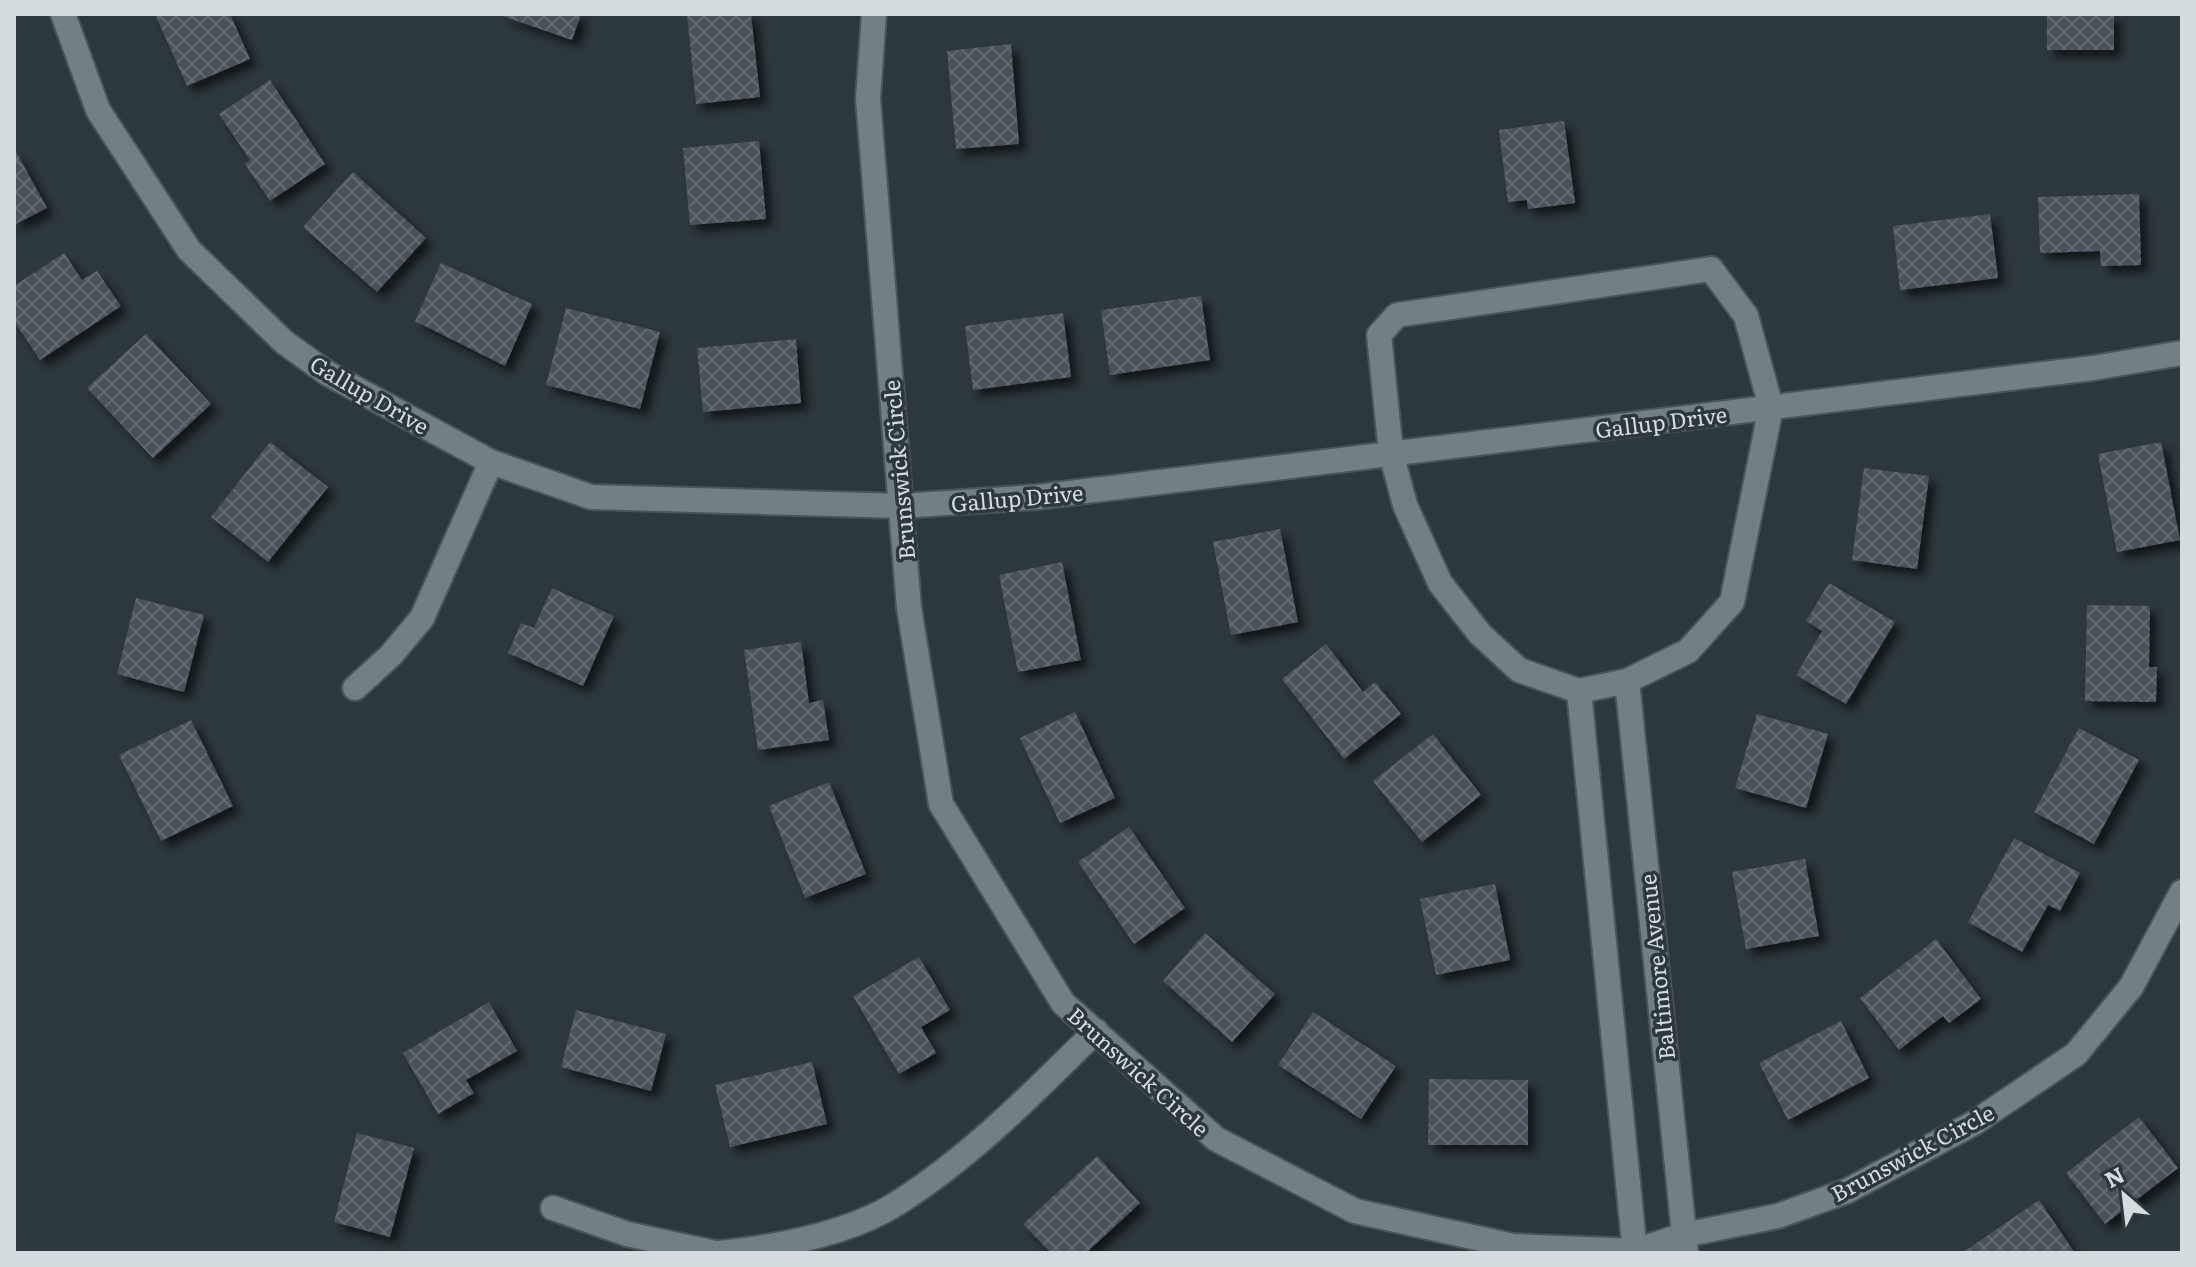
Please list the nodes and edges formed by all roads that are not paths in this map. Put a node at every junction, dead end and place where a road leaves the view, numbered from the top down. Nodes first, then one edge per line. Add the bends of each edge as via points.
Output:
1 (63, 14) edge
2 (874, 14) edge
3 (2182, 353) edge
4 (1771, 407) junction
5 (1391, 453) junction
6 (491, 462) junction
7 (901, 506) junction
8 (1627, 681) junction
9 (355, 688) dead end
10 (1579, 691) junction
11 (2182, 892) edge
12 (1096, 1031) junction
13 (553, 1208) dead end
14 (1685, 1244) edge
15 (1635, 1252) edge
16 (718, 1253) edge

1 - 6 street, Gallup Drive via 98,110 189,250 284,342 327,373
2 - 7 street, Brunswick Circle via 868,99
3 - 4 street, Gallup Drive
4 - 5 street, Gallup Drive
4 - 5 street via 1746,316 1711,269 1397,315 1379,335
4 - 8 street via 1732,602 1688,651
5 - 7 street, Gallup Drive via 1037,497
5 - 10 street via 1422,547 1440,583 1480,634 1519,670
6 - 7 street, Gallup Drive via 591,497
6 - 9 street via 435,598 391,655
7 - 12 street, Brunswick Circle via 909,608 941,804 1063,1003
8 - 10 street
8 - 14 street, Baltimore Avenue
10 - 15 street
11 - 14 street, Brunswick Circle via 2131,987 2076,1054 1974,1123 1847,1191
12 - 15 street, Brunswick Circle via 1216,1139 1355,1211 1513,1246
12 - 16 street via 990,1136 895,1205 811,1239
13 - 16 street via 627,1234
14 - 15 street, Brunswick Circle

